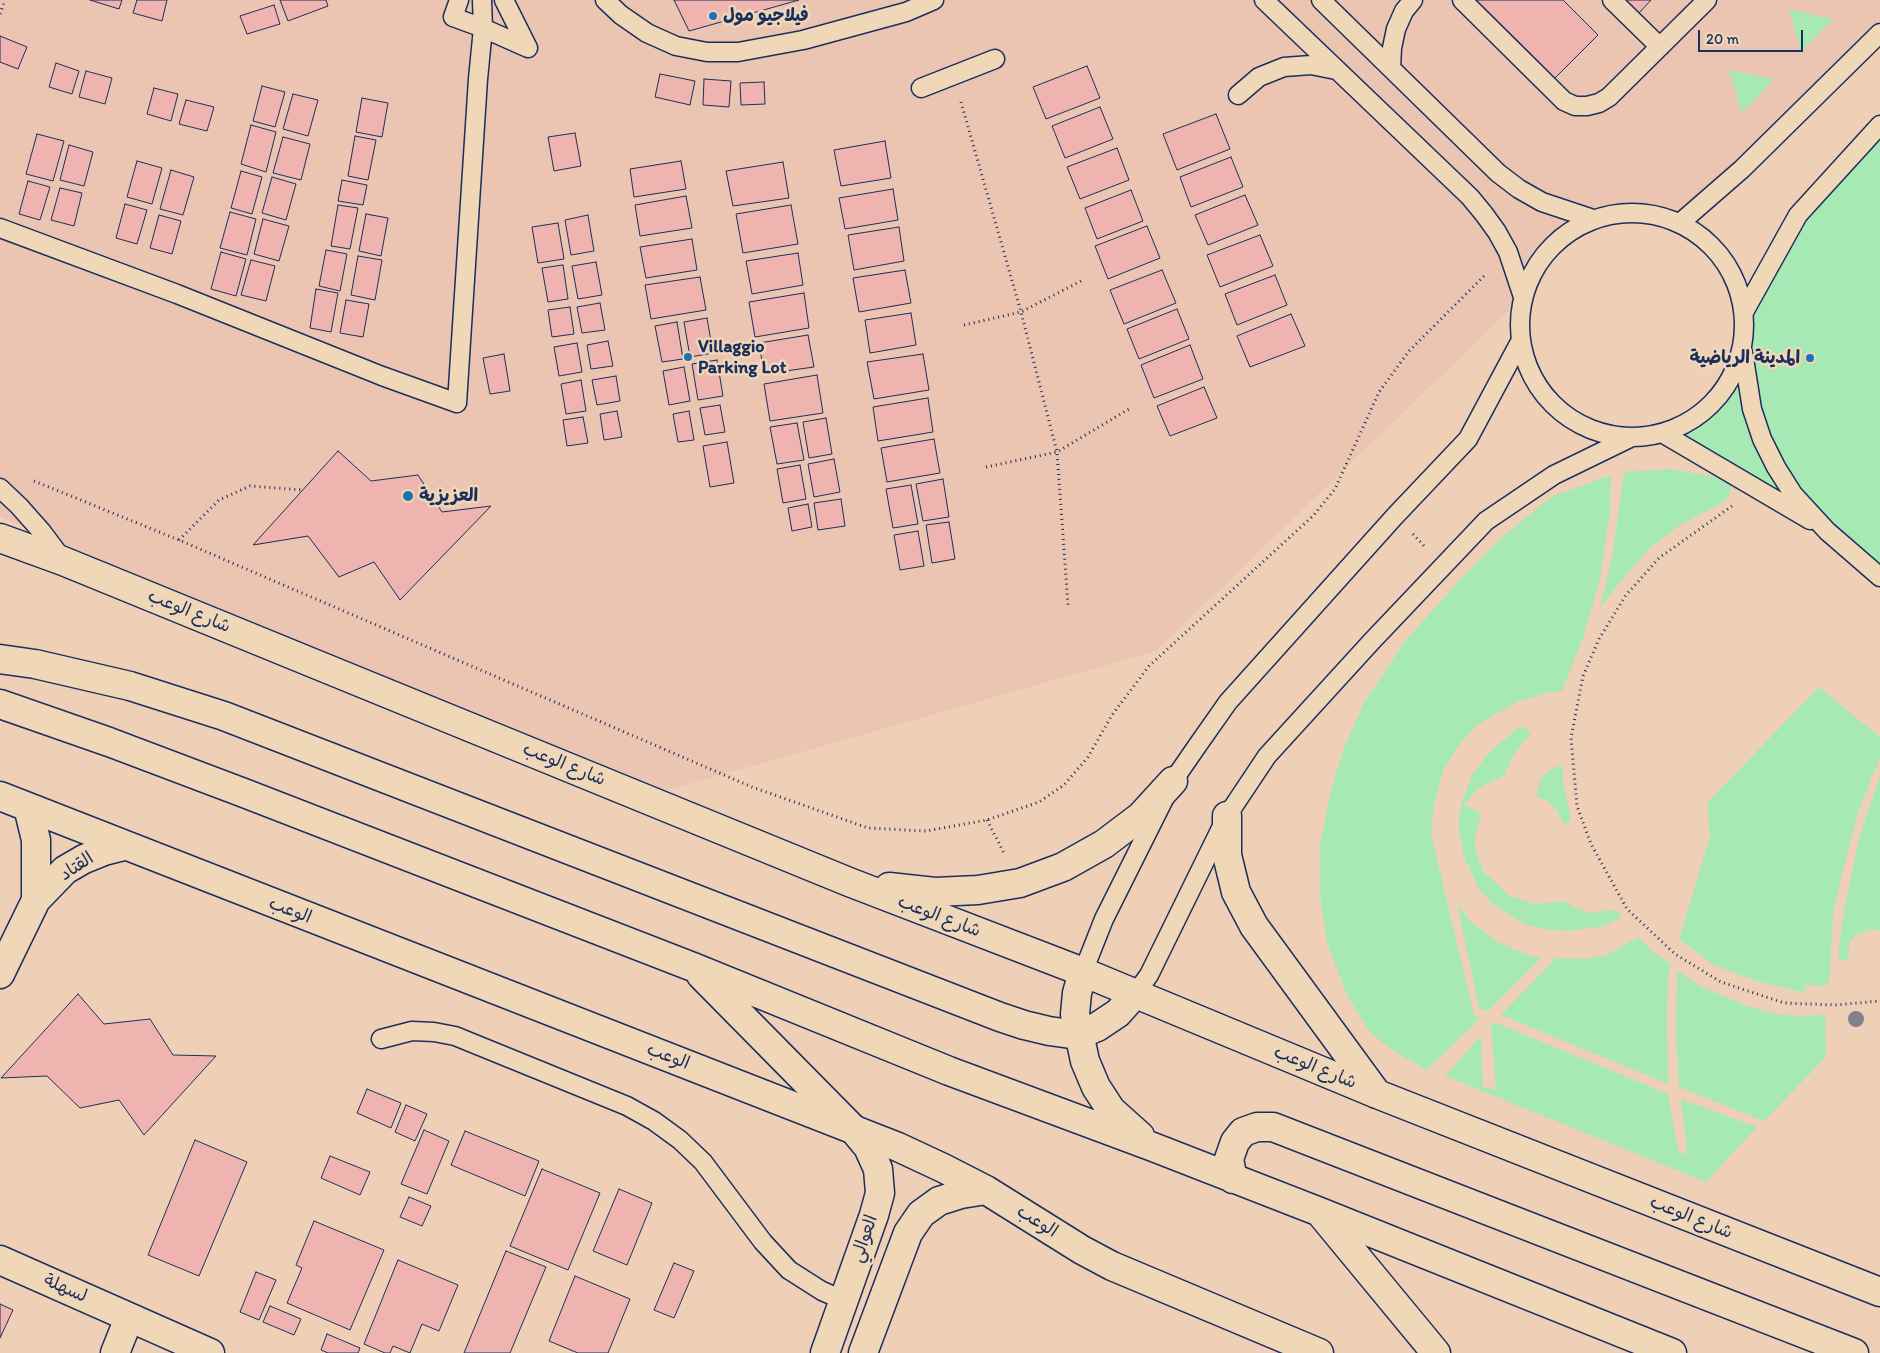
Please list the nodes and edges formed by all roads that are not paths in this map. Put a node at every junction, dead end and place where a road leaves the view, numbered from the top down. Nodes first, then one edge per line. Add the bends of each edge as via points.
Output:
1 (459, 0) edge
2 (482, 0) edge
3 (504, 0) edge
4 (605, 0) edge
5 (934, 0) edge
6 (1264, 0) edge
7 (1321, 0) edge
8 (1413, 0) edge
9 (1462, 0) edge
10 (1612, 0) edge
11 (1707, 0) edge
12 (484, 28) junction
13 (1880, 33) edge
14 (1660, 47) junction
15 (995, 59) dead end
16 (1392, 68) junction
17 (1338, 71) junction
18 (921, 88) dead end
19 (1238, 95) dead end
20 (1876, 130) edge
21 (1594, 219) junction
22 (1680, 223) junction
23 (0, 228) edge
24 (1523, 298) junction
25 (1744, 312) junction
26 (1521, 340) junction
27 (1743, 346) junction
28 (1662, 433) junction
29 (1632, 437) junction
30 (0, 488) edge
31 (1827, 530) junction
32 (0, 538) edge
33 (63, 561) junction
34 (1880, 576) edge
35 (0, 659) edge
36 (0, 704) edge
37 (1173, 782) junction
38 (0, 796) edge
39 (28, 807) junction
40 (1227, 816) junction
41 (124, 846) junction
42 (849, 882) junction
43 (36, 900) junction
44 (693, 967) junction
45 (1082, 972) junction
46 (0, 974) edge
47 (1135, 994) junction
48 (1078, 1035) junction
49 (380, 1039) dead end
50 (1377, 1094) junction
51 (853, 1129) junction
52 (1154, 1147) junction
53 (1233, 1179) junction
54 (986, 1190) junction
55 (1320, 1212) junction
56 (0, 1260) edge
57 (1880, 1292) edge
58 (844, 1300) junction
59 (129, 1318) junction
60 (115, 1353) edge
61 (210, 1353) edge
62 (825, 1353) edge
63 (864, 1353) edge
64 (1319, 1353) edge
65 (1436, 1353) edge
66 (1672, 1353) edge
67 (1854, 1353) edge

1 - 12 lane via 453,17
2 - 12 lane
3 - 12 lane via 528,48
4 - 5 lane via 647,33 676,46 706,52 738,52 803,40 906,12
6 - 17 lane
7 - 16 lane
8 - 16 lane via 1396,29
9 - 14 lane via 1564,101 1575,106 1599,103 1608,97
10 - 14 lane
11 - 14 lane
12 - 23 lane via 457,403
13 - 22 lane via 1742,169
15 - 18 lane
16 - 21 lane via 1498,173 1519,189 1542,202
17 - 19 lane via 1311,65 1284,67 1259,77
17 - 24 lane via 1470,198 1497,232 1508,252
20 - 25 lane via 1798,216
21 - 22 lane via 1613,213 1649,213
21 - 24 lane via 1564,235 1542,257
22 - 25 lane via 1711,244 1734,276
24 - 26 lane
25 - 27 lane
26 - 29 lane via 1530,370 1547,397 1571,419 1600,432
26 - 37 lane via 1468,439 1228,702
27 - 28 lane via 1722,393 1696,418
27 - 31 lane via 1752,409 1762,439 1793,494
28 - 29 lane
28 - 31 lane
29 - 40 lane via 1554,475 1486,521 1267,756
30 - 33 lane via 42,532
31 - 34 lane
32 - 33 main road, شارع الوعب
33 - 42 main road, شارع الوعب
35 - 48 main road via 130,686 224,716 1000,1017 1048,1031
36 - 44 main road via 244,793
37 - 42 main road via 1141,816 1104,844 1063,867 1020,883 978,890 935,892
37 - 45 lane via 1104,919
38 - 39 main road, الوعب
39 - 41 main road, الوعب
39 - 43 main road, القتاد via 36,840
40 - 47 lane via 1149,975
40 - 50 main road via 1227,855 1236,892 1254,926
41 - 43 main road, القتاد via 84,858 65,870
41 - 51 main road, الوعب
42 - 45 main road, شارع الوعب
43 - 46 main road, القتاد
44 - 51 main road, العوالي
44 - 52 main road via 949,1071
45 - 47 main road, شارع الوعب
45 - 48 main road via 1075,1014
47 - 48 main road via 1118,1013 1097,1028
47 - 50 main road, شارع الوعب
48 - 52 main road via 1096,1087 1111,1110
49 - 58 lane via 412,1031 455,1036 627,1106 654,1121 703,1162 763,1242 789,1270 822,1291
50 - 57 main road, شارع الوعب
51 - 54 main road, الوعب
51 - 58 main road, العوالي via 868,1147 878,1169 880,1192
52 - 53 main road
53 - 55 main road
53 - 67 main road via 1229,1159 1235,1142 1243,1132 1256,1127 1273,1127
54 - 63 main road via 940,1201 921,1214 908,1233
54 - 64 main road, الوعب via 1112,1266
55 - 65 main road
55 - 66 main road
56 - 59 main road, لسهلة
58 - 62 main road, العوالي
59 - 60 main road
59 - 61 main road, لسهلة

